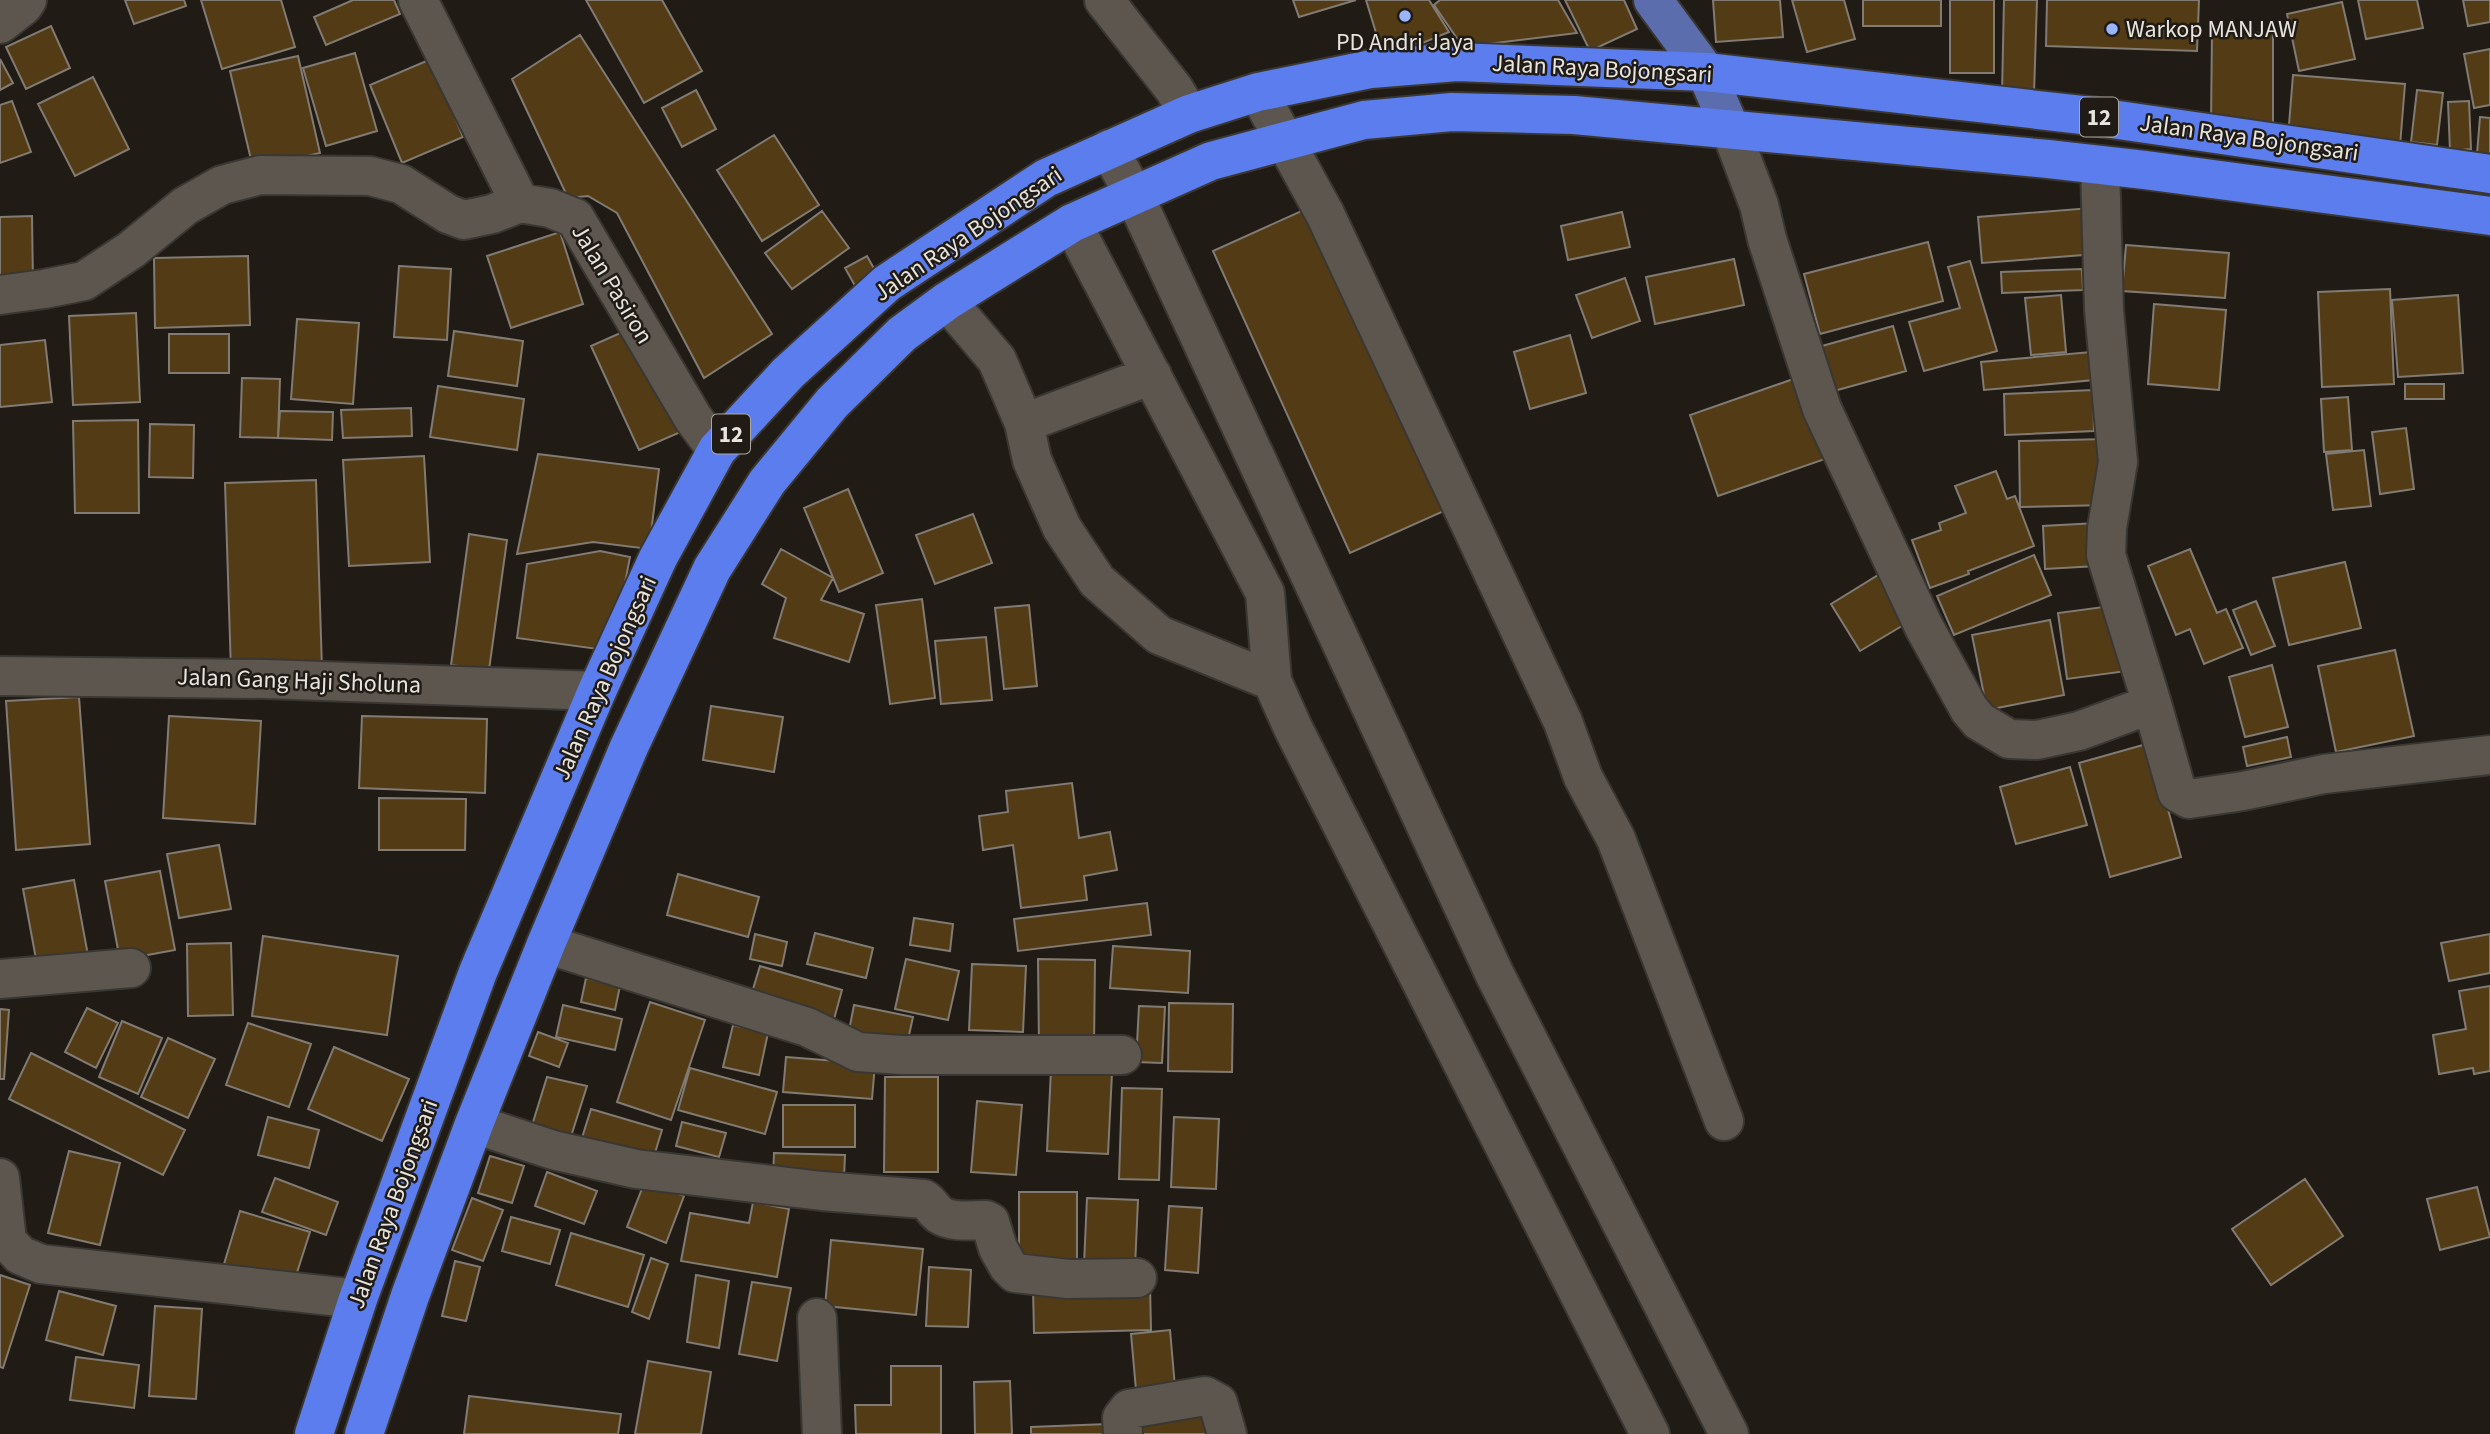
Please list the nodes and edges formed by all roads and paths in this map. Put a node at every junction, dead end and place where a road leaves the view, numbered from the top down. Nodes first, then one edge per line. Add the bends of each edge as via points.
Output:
1 (27, 0) edge
2 (418, 0) edge
3 (1104, 0) edge
4 (1653, 0) edge
5 (0, 24) edge
6 (1706, 72) junction
7 (1258, 92) junction
8 (1189, 114) junction
9 (1730, 128) junction
10 (1286, 140) junction
11 (1109, 149) junction
12 (2100, 165) junction
13 (2490, 174) edge
14 (1134, 195) junction
15 (520, 203) junction
16 (2490, 216) edge
17 (1073, 223) junction
18 (0, 295) edge
19 (947, 301) junction
20 (1152, 376) junction
21 (1024, 423) junction
22 (717, 450) junction
23 (0, 676) edge
24 (1272, 681) junction
25 (597, 691) junction
26 (2152, 704) junction
27 (2490, 755) edge
28 (546, 944) junction
29 (131, 968) dead end
30 (0, 979) edge
31 (1122, 1055) dead end
32 (1724, 1121) dead end
33 (474, 1124) junction
34 (0, 1178) edge
35 (1137, 1278) dead end
36 (358, 1299) junction
37 (817, 1318) dead end
38 (314, 1434) edge
39 (364, 1434) edge
40 (822, 1434) edge
41 (1123, 1434) edge
42 (1227, 1434) edge
43 (1650, 1434) edge
44 (1729, 1434) edge

1 - 5 street
2 - 15 street
3 - 8 street
4 - 6 main road
6 - 7 highway, Jalan Raya Bojongsari / 12 via 1457,62 1371,69
6 - 9 main road
6 - 13 highway, Jalan Raya Bojongsari / 12 via 2091,116
7 - 8 highway, Jalan Raya Bojongsari / 12
7 - 10 street
8 - 11 highway, Jalan Raya Bojongsari / 12
9 - 10 highway, Jalan Raya Bojongsari / 12 via 1574,115 1452,112 1364,120
9 - 12 highway, Jalan Raya Bojongsari / 12
9 - 26 street via 1759,205 1822,409 1924,627 1969,709 2009,740 2038,740 2079,731
10 - 14 highway, Jalan Raya Bojongsari / 12 via 1211,161
10 - 32 street via 1337,239 1563,722 1583,777 1616,839
11 - 14 street
11 - 22 highway, Jalan Raya Bojongsari / 12 via 1045,178 887,283 788,373
12 - 16 highway, Jalan Raya Bojongsari / 12
12 - 26 street via 2103,297 2118,462 2106,555
14 - 17 highway, Jalan Raya Bojongsari / 12
14 - 44 street via 1495,975
15 - 18 street via 464,220 448,215 401,184 370,176 260,175 222,184 84,281
15 - 22 street, Jalan Pasiron via 575,218 693,418
17 - 19 highway, Jalan Raya Bojongsari / 12
17 - 20 street
19 - 21 street via 997,360
19 - 28 highway, Jalan Raya Bojongsari / 12 via 902,334 832,403 767,482 712,569 629,747
20 - 21 street
20 - 24 street via 1265,593
21 - 24 street via 1032,460 1062,527 1097,581 1159,635
22 - 25 highway, Jalan Raya Bojongsari / 12 via 658,558
23 - 25 street, Jalan Gang Haji Sholuna via 266,679
24 - 43 street
25 - 36 highway, Jalan Raya Bojongsari / 12 via 478,972
26 - 27 street via 2177,792 2189,799 2324,774
28 - 31 street via 807,1027 858,1052
28 - 33 highway, Jalan Raya Bojongsari / 12
29 - 30 street
33 - 35 street via 552,1150 636,1169 924,1199 952,1220 990,1222 998,1248 1015,1273 1068,1279
33 - 39 highway, Jalan Raya Bojongsari / 12
34 - 36 street via 7,1241 20,1255 41,1264
36 - 38 highway, Jalan Raya Bojongsari / 12
37 - 40 street
41 - 42 street via 1122,1418 1129,1409 1205,1396 1218,1403

